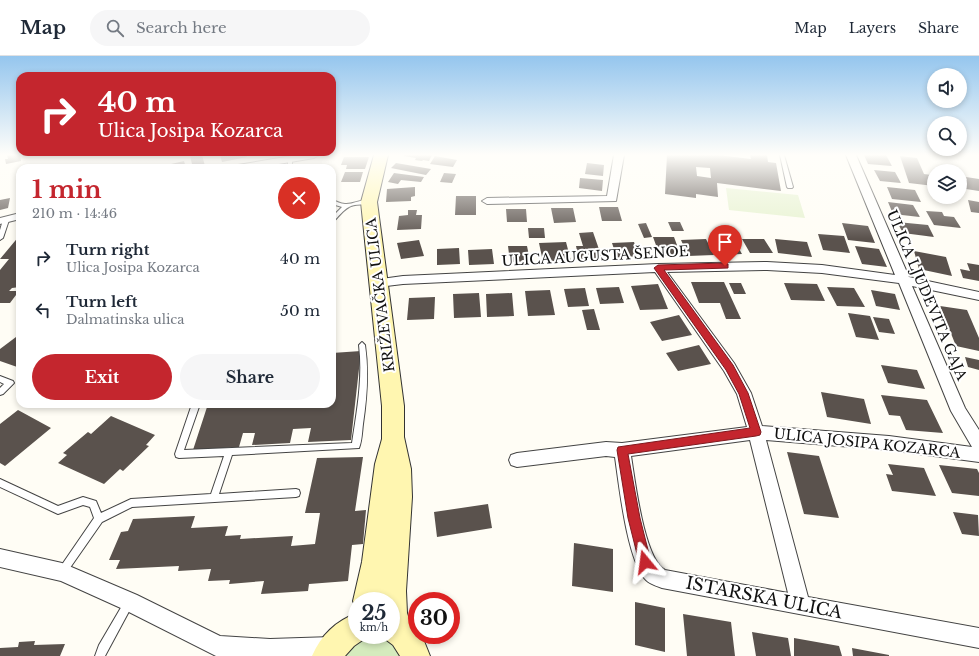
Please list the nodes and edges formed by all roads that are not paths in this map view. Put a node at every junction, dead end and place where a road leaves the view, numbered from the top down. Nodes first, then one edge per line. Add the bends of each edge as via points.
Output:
1 (374, 183) edge
2 (615, 183) edge
3 (789, 183) edge
4 (863, 183) edge
5 (790, 186) dead end
6 (487, 201) dead end
7 (369, 202) junction
8 (336, 203) edge
9 (346, 206) junction
10 (336, 216) edge
11 (16, 217) edge
12 (3, 220) edge
13 (0, 238) edge
14 (658, 268) junction
15 (904, 280) junction
16 (378, 284) junction
17 (979, 296) edge
18 (362, 345) dead end
19 (0, 379) edge
20 (0, 392) edge
21 (195, 408) edge
22 (756, 432) junction
23 (393, 437) junction
24 (979, 444) edge
25 (622, 450) junction
26 (229, 452) junction
27 (979, 455) edge
28 (517, 460) dead end
29 (0, 483) edge
30 (296, 493) dead end
31 (214, 497) junction
32 (99, 519) junction
33 (0, 558) edge
34 (62, 572) junction
35 (369, 592) edge
36 (392, 592) edge
37 (130, 602) junction
38 (801, 605) junction
39 (348, 632) edge
40 (400, 633) edge
41 (979, 638) edge
42 (226, 651) edge
43 (330, 652) edge
44 (100, 656) edge
45 (414, 656) edge

1 - 7 main road, KRIŽEVAČKA ULICA
2 - 6 street via 612,199
3 - 5 lane
4 - 15 street, ULICA LJUDEVITA GAJA
7 - 9 lane
7 - 16 main road, KRIŽEVAČKA ULICA
8 - 9 lane
9 - 10 lane
11 - 12 street
12 - 13 lane
14 - 15 street, ULICA AUGUSTA ŠENOE via 796,267
14 - 16 street, ULICA AUGUSTA ŠENOE via 403,280
14 - 22 street via 730,367 744,393
15 - 17 street, ULICA AUGUSTA ŠENOE
15 - 24 street, ULICA LJUDEVITA GAJA via 959,411
16 - 23 main road, KRIŽEVAČKA ULICA via 392,406
18 - 26 lane via 365,358 364,385 356,446
19 - 20 lane via 10,383
21 - 26 lane via 179,454
22 - 25 street, ULICA JOSIPA KOZARCA
22 - 27 street, ULICA JOSIPA KOZARCA via 889,443
22 - 38 street
23 - 35 main road, KRIŽEVAČKA ULICA via 386,465 375,566
23 - 36 main road, KRIŽEVAČKA ULICA via 399,469 400,497
25 - 28 street, ULICA JOSIPA KOZARCA via 606,449
25 - 38 street, ISTARSKA ULICA via 641,548 652,573 662,579
26 - 31 lane
29 - 32 lane via 58,510 83,501 93,504
30 - 31 lane
31 - 32 lane via 131,503
32 - 34 lane
33 - 34 street
34 - 37 street
37 - 42 street
37 - 44 lane
38 - 41 street, ISTARSKA ULICA
39 - 43 main road
40 - 45 main road, KRIŽEVAČKA ULICA via 408,641
42 - 43 street via 270,649

